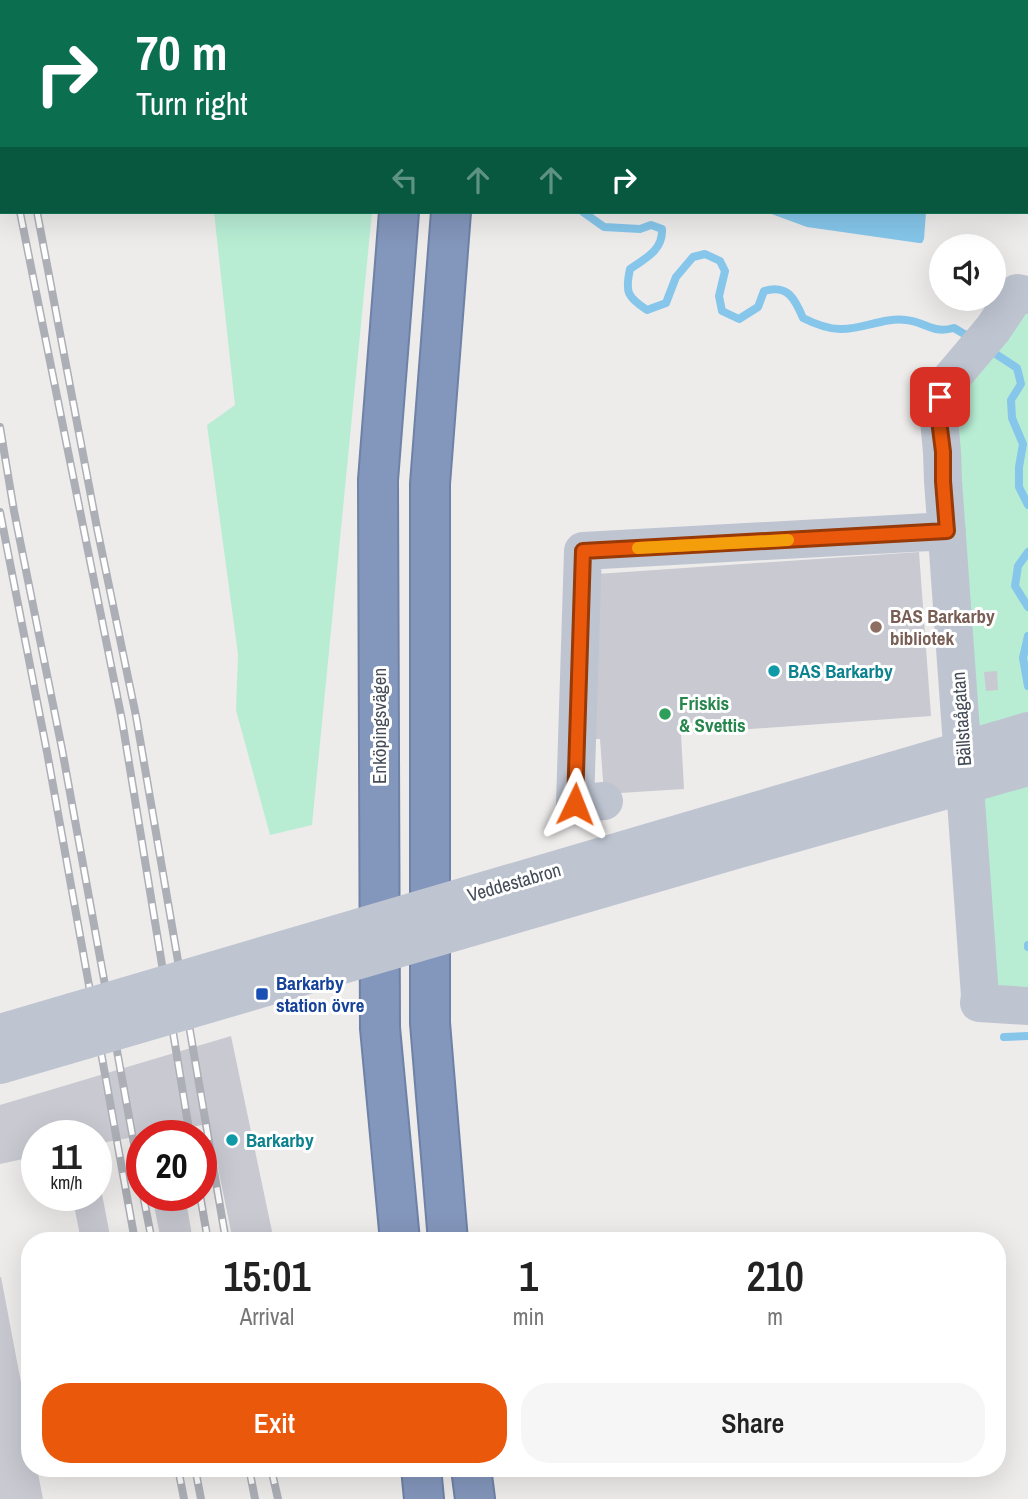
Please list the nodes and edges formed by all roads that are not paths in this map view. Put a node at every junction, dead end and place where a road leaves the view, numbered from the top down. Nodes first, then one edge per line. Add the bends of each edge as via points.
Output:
1 (399, 214) edge
2 (451, 214) edge
3 (1023, 294) edge
4 (947, 531) junction
5 (1028, 731) edge
6 (1028, 767) edge
7 (604, 801) dead end
8 (1028, 1006) edge
9 (0, 1033) edge
10 (0, 1065) edge
11 (399, 1232) edge
12 (447, 1232) edge
13 (422, 1477) edge
14 (472, 1477) edge
15 (424, 1499) edge
16 (475, 1499) edge

1 - 11 highway, Enköpingsvägen via 378,508 380,1028
2 - 12 highway via 430,484 430,1023
3 - 4 street, Bällstaågatan via 940,397
4 - 7 street via 583,551 575,804
4 - 8 street, Bällstaågatan via 952,795 979,1003
5 - 9 street, Veddestabron, bridge
6 - 10 street, Veddestabron, bridge
13 - 15 highway
14 - 16 highway

